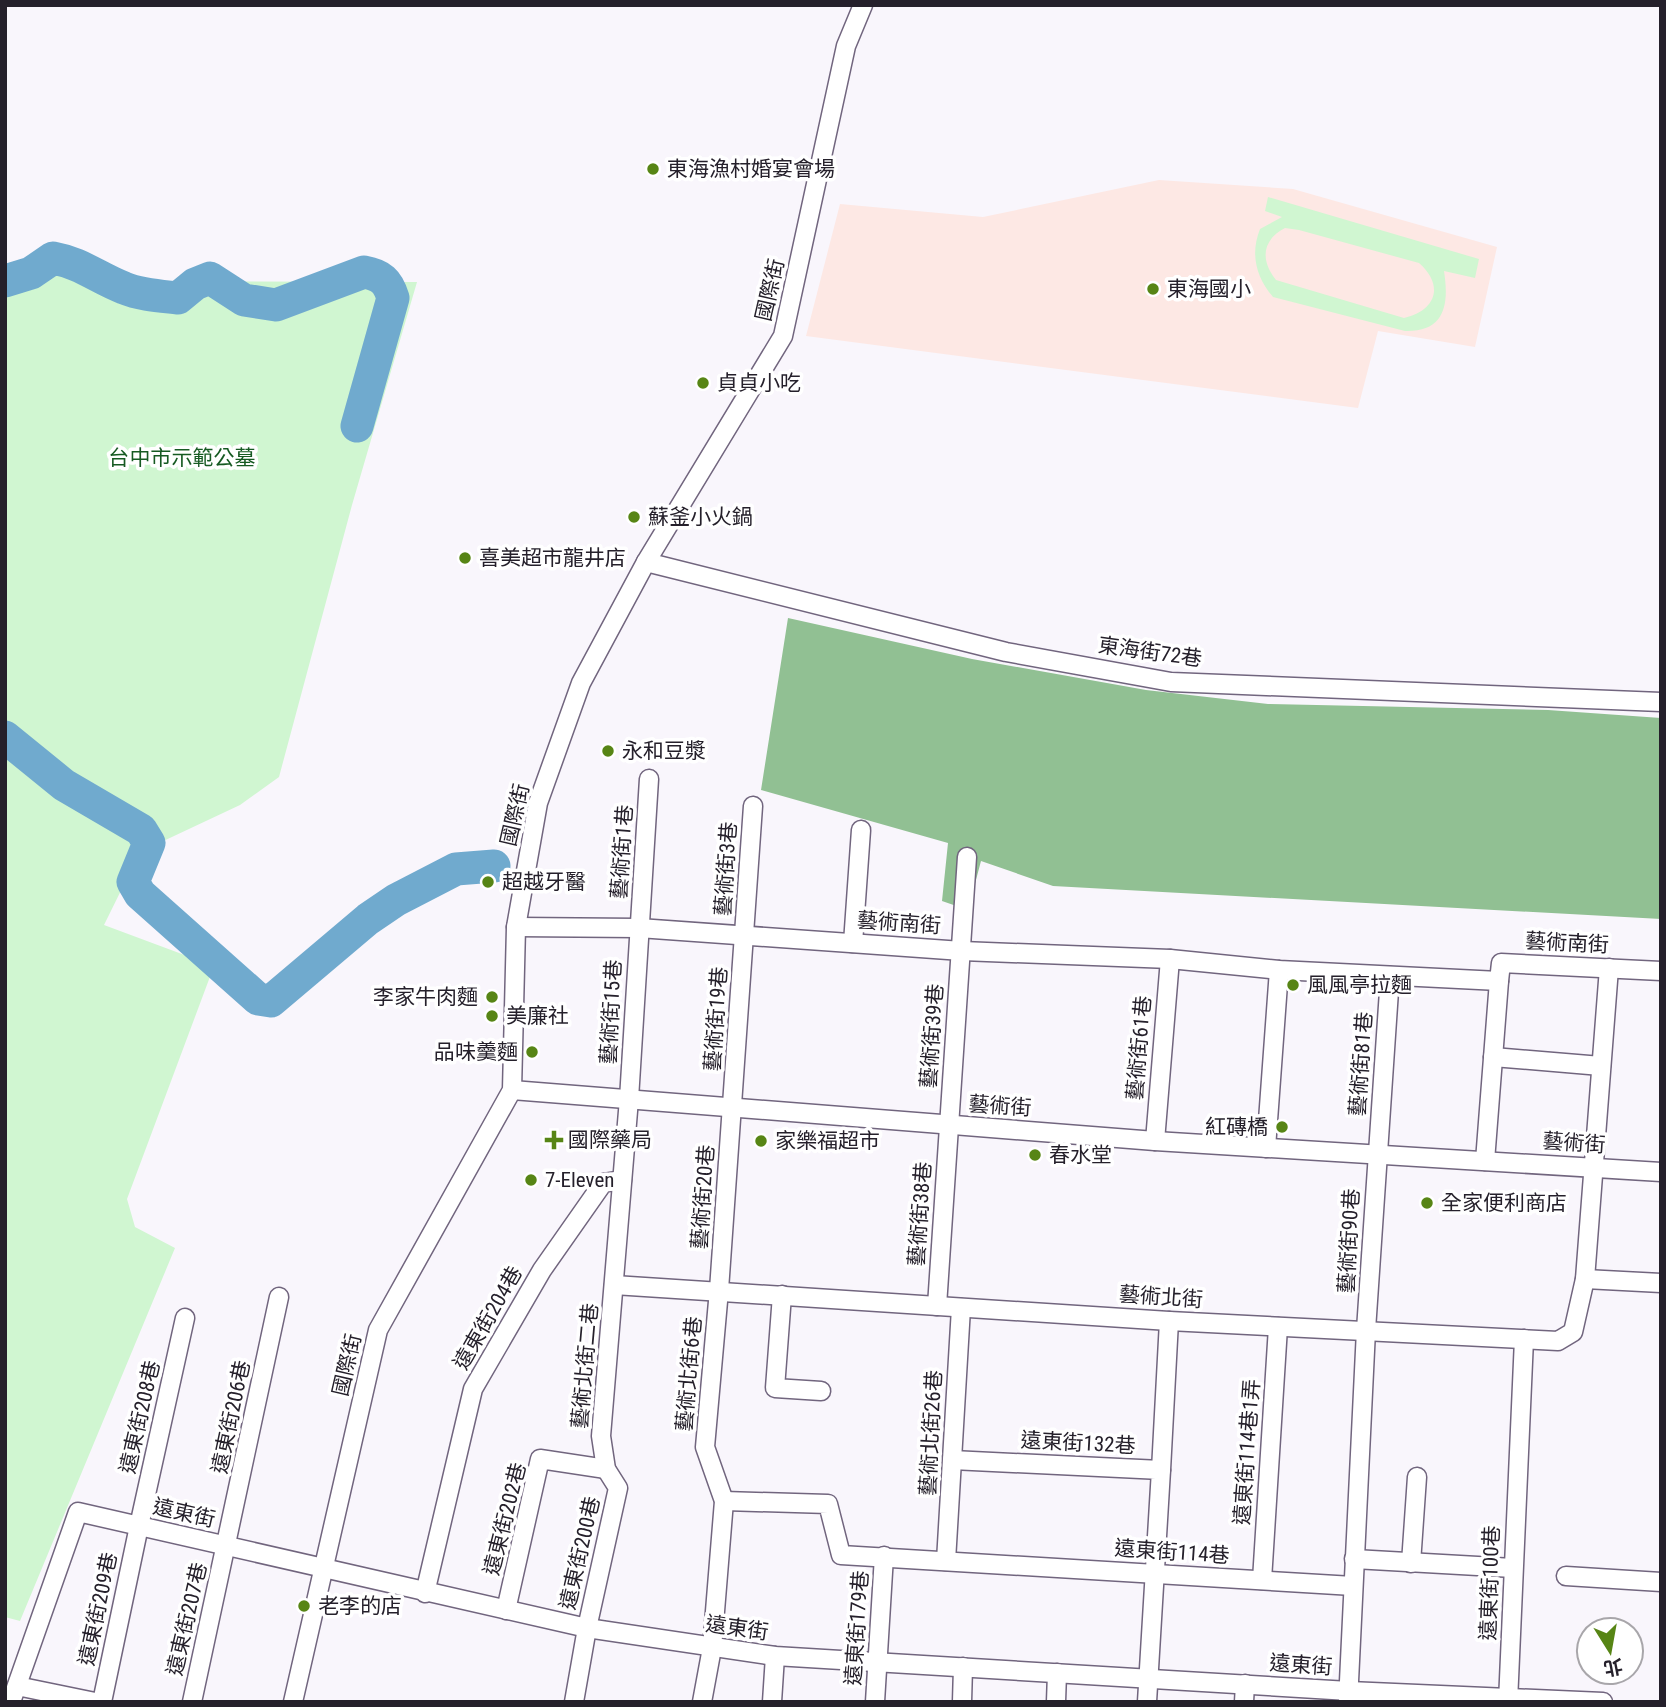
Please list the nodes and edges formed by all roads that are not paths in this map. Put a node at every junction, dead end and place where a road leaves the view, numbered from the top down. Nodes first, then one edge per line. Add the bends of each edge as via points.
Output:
1 (863, 5) edge
2 (646, 562) junction
3 (1661, 702) edge
4 (649, 779) dead end
5 (754, 806) dead end
6 (861, 830) dead end
7 (967, 857) dead end
8 (516, 927) junction
9 (639, 928) junction
10 (745, 934) junction
11 (853, 943) junction
12 (962, 951) junction
13 (1170, 960) junction
14 (1609, 968) junction
15 (1279, 970) junction
16 (1661, 971) edge
17 (1390, 976) junction
18 (1499, 981) junction
19 (1493, 1057) junction
20 (1601, 1066) junction
21 (512, 1090) junction
22 (629, 1099) junction
23 (733, 1108) junction
24 (948, 1125) junction
25 (1154, 1141) junction
26 (1266, 1148) junction
27 (1377, 1154) junction
28 (1485, 1161) junction
29 (1594, 1167) junction
30 (1661, 1171) edge
31 (622, 1180) junction
32 (1586, 1279) junction
33 (1661, 1283) edge
34 (614, 1285) junction
35 (719, 1290) junction
36 (782, 1295) junction
37 (279, 1297) dead end
38 (937, 1306) junction
39 (961, 1308) junction
40 (185, 1318) dead end
41 (1169, 1321) junction
42 (1278, 1327) junction
43 (1366, 1330) junction
44 (1524, 1339) junction
45 (821, 1391) dead end
46 (952, 1460) junction
47 (606, 1469) junction
48 (1161, 1470) junction
49 (1417, 1477) dead end
50 (618, 1488) joint
51 (724, 1501) junction
52 (139, 1526) junction
53 (227, 1547) junction
54 (884, 1556) junction
55 (1354, 1559) junction
56 (946, 1561) junction
57 (1411, 1563) junction
58 (1513, 1568) junction
59 (323, 1569) junction
60 (1156, 1574) junction
61 (1566, 1576) dead end
62 (1262, 1580) junction
63 (1661, 1582) edge
64 (1353, 1586) junction
65 (425, 1593) junction
66 (506, 1610) junction
67 (587, 1628) junction
68 (712, 1648) junction
69 (775, 1656) junction
70 (877, 1662) junction
71 (963, 1667) junction
72 (1057, 1673) junction
73 (1149, 1678) junction
74 (1245, 1693) edge
75 (14, 1694) edge
76 (1348, 1696) edge
77 (1508, 1700) edge
78 (95, 1702) edge
79 (102, 1702) edge
80 (192, 1702) edge
81 (293, 1702) edge
82 (574, 1702) edge
83 (702, 1702) edge
84 (772, 1702) edge
85 (875, 1702) edge
86 (962, 1702) edge
87 (1056, 1702) edge
88 (1147, 1702) edge
89 (1603, 1702) edge

1 - 2 street, 國際街 via 846,46 783,336
2 - 3 street, 東海街72巷 via 1006,652 1171,682
2 - 8 street, 國際街 via 581,683 546,779
4 - 9 street, 藝術街1巷
5 - 10 street, 藝術街3巷
6 - 11 street
7 - 12 street, 藝術街39巷
8 - 9 street, 藝術南街
8 - 21 street, 國際街
9 - 10 street, 藝術南街
9 - 22 street, 藝術街15巷
10 - 11 street, 藝術南街
10 - 23 street, 藝術街19巷
11 - 12 street, 藝術南街
12 - 13 street, 藝術南街
12 - 24 street, 藝術街39巷
13 - 15 street, 藝術南街
13 - 25 street, 藝術街61巷
14 - 16 street, 藝術南街
14 - 18 street, 藝術南街 via 1501,963
14 - 20 street, 藝術北街
15 - 17 street, 藝術南街
15 - 26 street
17 - 18 street, 藝術南街
17 - 27 street, 藝術街81巷
18 - 19 street
19 - 20 street
19 - 28 street
20 - 29 street, 藝術北街
21 - 22 street, 藝術街
21 - 59 street, 國際街 via 378,1330
22 - 23 street, 藝術街
22 - 31 street, 藝術街15巷
23 - 24 street, 藝術街
23 - 35 street, 藝術街20巷
24 - 25 street, 藝術街
24 - 38 street, 藝術街38巷
25 - 26 street, 藝術街
26 - 27 street, 藝術街
27 - 28 street, 藝術街
27 - 43 street, 藝術街90巷
28 - 29 street, 藝術街
29 - 30 street, 藝術街
29 - 32 street, 藝術北街
31 - 34 street, 藝術北街二巷
31 - 65 street, 遠東街204巷 via 603,1183 542,1270 473,1389
32 - 33 street
32 - 44 street, 藝術北街 via 1573,1332 1558,1340
34 - 35 street, 藝術北街
34 - 47 street, 藝術北街二巷 via 601,1436
35 - 36 street, 藝術北街
35 - 51 street, 藝術北街6巷 via 705,1447
36 - 38 street, 藝術北街
36 - 45 street via 775,1388
37 - 53 street, 遠東街206巷
38 - 39 street, 藝術北街
39 - 41 street, 藝術北街
39 - 46 street, 藝術北街26巷
40 - 52 street, 遠東街208巷
41 - 42 street, 藝術北街
41 - 48 street
42 - 43 street, 藝術北街
42 - 62 street, 遠東街114巷1弄
43 - 44 street, 藝術北街
43 - 55 street, 藝術街90巷
44 - 58 street, 遠東街100巷
46 - 48 street, 遠東街132巷
46 - 56 street, 藝術北街26巷
47 - 50 street, 藝術北街二巷
47 - 66 street, 遠東街202巷 via 540,1459
48 - 60 street, 遠東街132巷
49 - 57 street
50 - 67 street, 遠東街200巷
51 - 54 street, 遠東街114巷 via 828,1504 841,1555
51 - 68 street
52 - 53 street, 遠東街
52 - 75 street, 遠東街 via 78,1512
52 - 79 street, 遠東街209巷
53 - 59 street, 遠東街
53 - 80 street, 遠東街207巷
54 - 56 street, 遠東街114巷
54 - 70 street, 遠東街179巷
55 - 57 street
55 - 64 street, 藝術街90巷
56 - 60 street, 遠東街114巷
57 - 58 street
58 - 77 street, 遠東街100巷
59 - 65 street, 遠東街
59 - 81 street, 國際街
60 - 62 street, 遠東街114巷
60 - 73 street, 遠東街132巷
61 - 63 street
62 - 64 street, 遠東街114巷
64 - 76 street
65 - 66 street, 遠東街
66 - 67 street, 遠東街
67 - 68 street, 遠東街
67 - 82 street, 遠東街200巷
68 - 69 street, 遠東街
68 - 83 street
69 - 70 street, 遠東街
69 - 84 street
70 - 71 street, 遠東街
70 - 85 street, 遠東街179巷
71 - 72 street, 遠東街
71 - 86 street
72 - 73 street, 遠東街
72 - 87 street
73 - 74 street, 遠東街
73 - 88 street, 遠東街132巷
74 - 76 street, 遠東街
75 - 78 street
76 - 77 street, 遠東街
77 - 89 street, 遠東街

